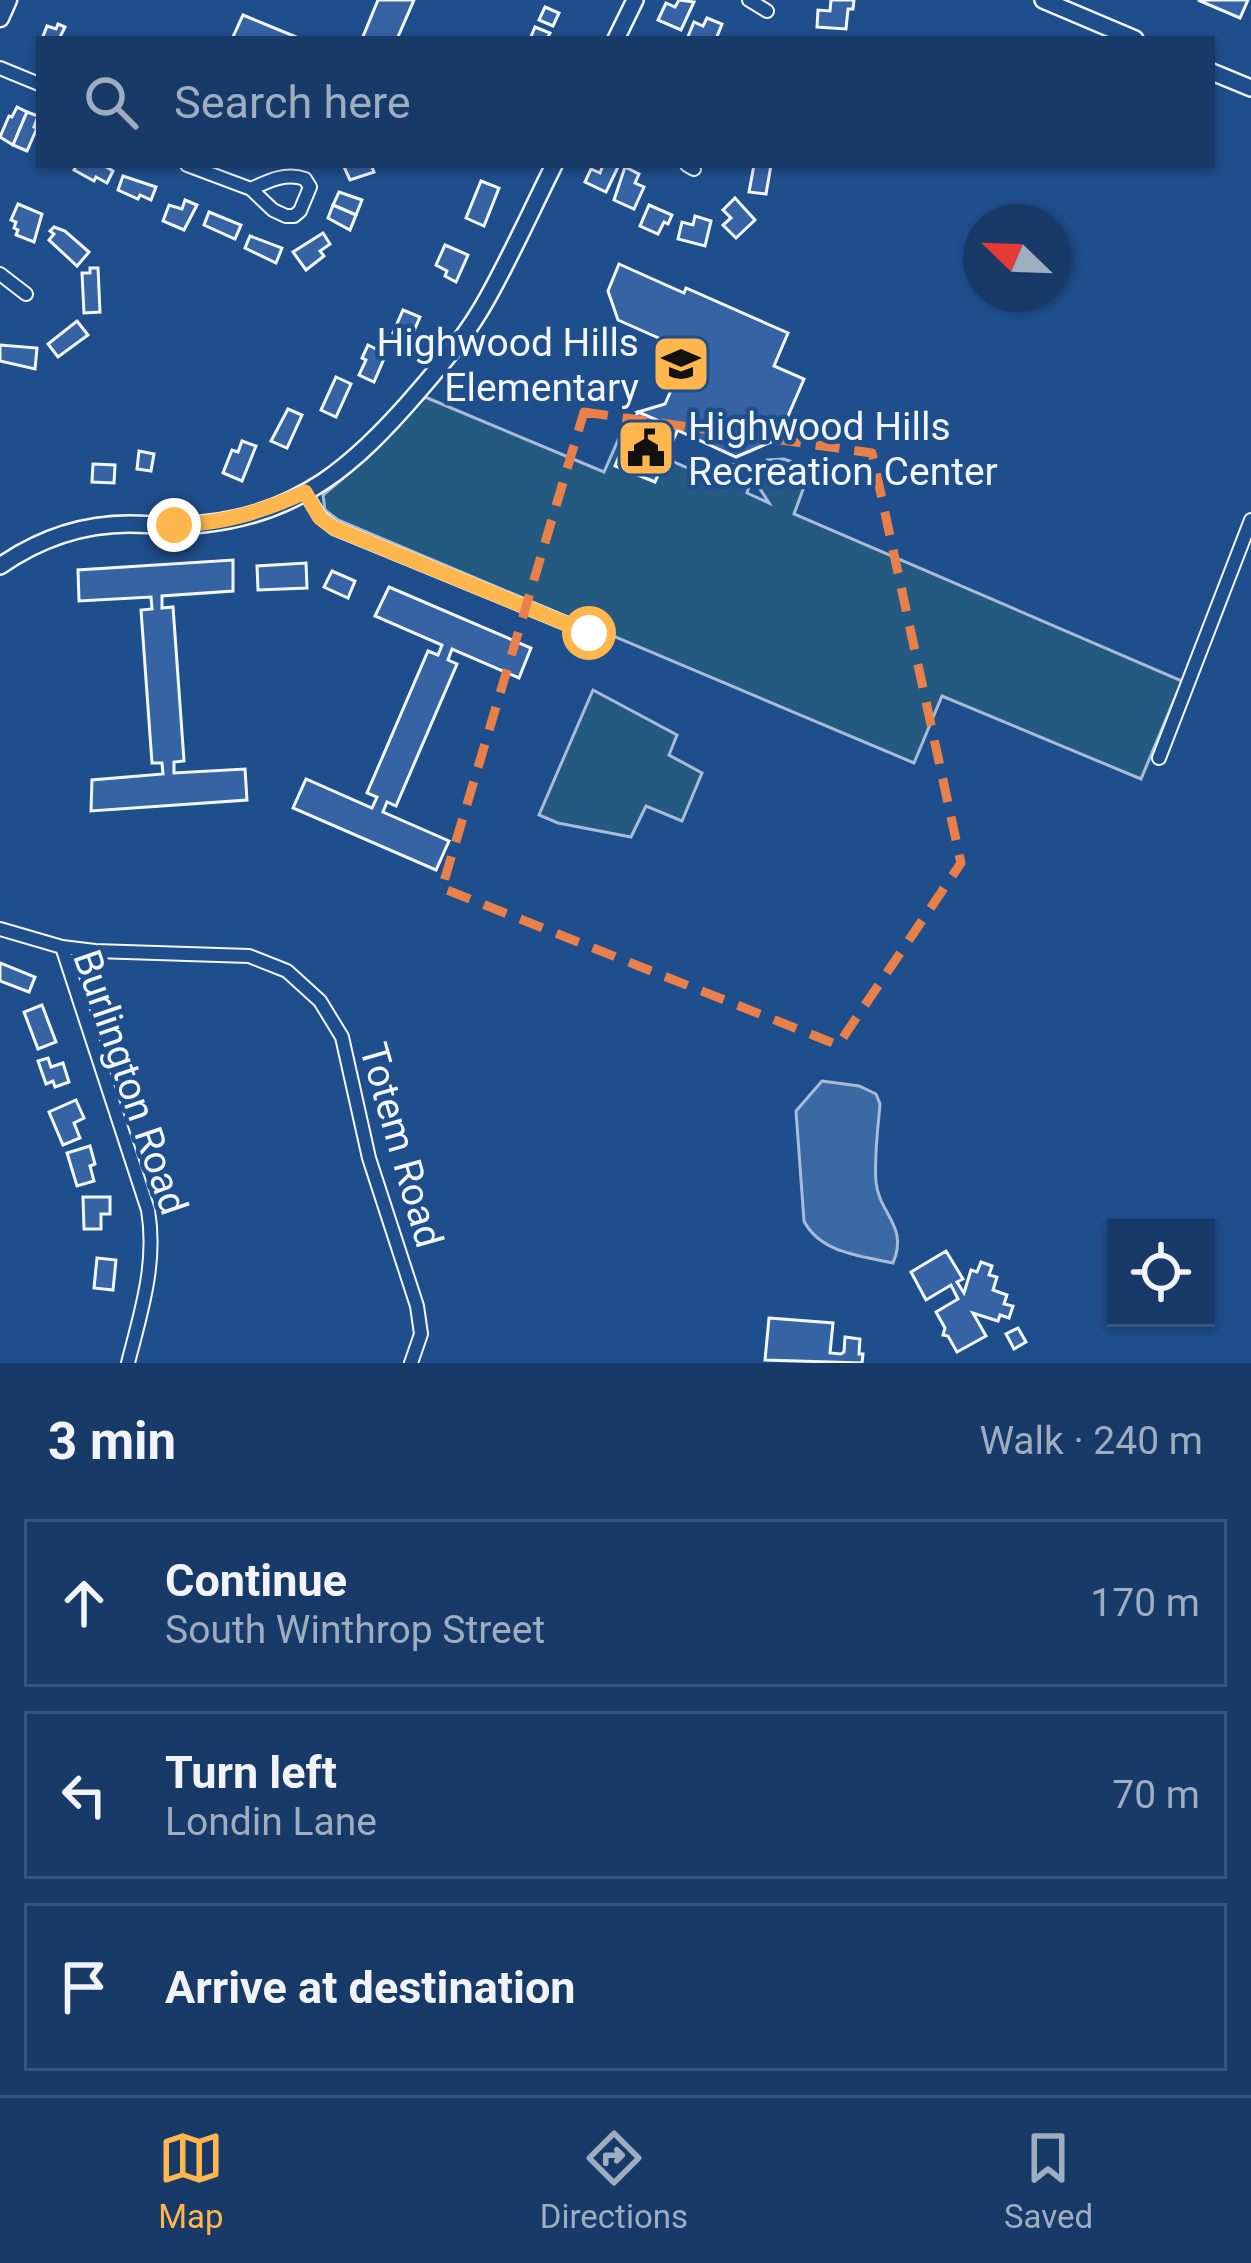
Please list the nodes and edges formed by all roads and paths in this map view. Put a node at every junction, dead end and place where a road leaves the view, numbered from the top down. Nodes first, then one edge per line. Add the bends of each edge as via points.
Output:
1 (8, 0) edge
2 (635, 0) edge
3 (749, 0) edge
4 (1042, 0) edge
5 (767, 11) dead end
6 (0, 18) edge
7 (617, 36) edge
8 (1128, 36) edge
9 (0, 68) edge
10 (1215, 73) edge
11 (36, 84) edge
12 (1251, 88) edge
13 (196, 168) edge
14 (553, 168) edge
15 (251, 189) junction
16 (0, 274) edge
17 (26, 294) dead end
18 (305, 492) junction
19 (1251, 520) edge
20 (0, 566) edge
21 (589, 633) dead end
22 (1159, 758) dead end
23 (0, 929) edge
24 (62, 946) junction
25 (128, 1363) edge
26 (411, 1363) edge

1 - 6 main road
2 - 7 street
3 - 5 street
4 - 8 street
9 - 11 street
10 - 12 street
13 - 15 street
14 - 18 street via 488,299 449,355 371,445
15 - 15 street via 273,211 292,216 310,187 292,176
16 - 17 street
18 - 20 street via 230,520 70,532
18 - 21 street via 334,528
19 - 22 street
23 - 24 street, Burlington Road
24 - 25 street, Burlington Road via 148,1210 151,1266
24 - 26 street, Totem Road via 249,956 287,971 320,1001 342,1037 362,1132 417,1306 421,1334

